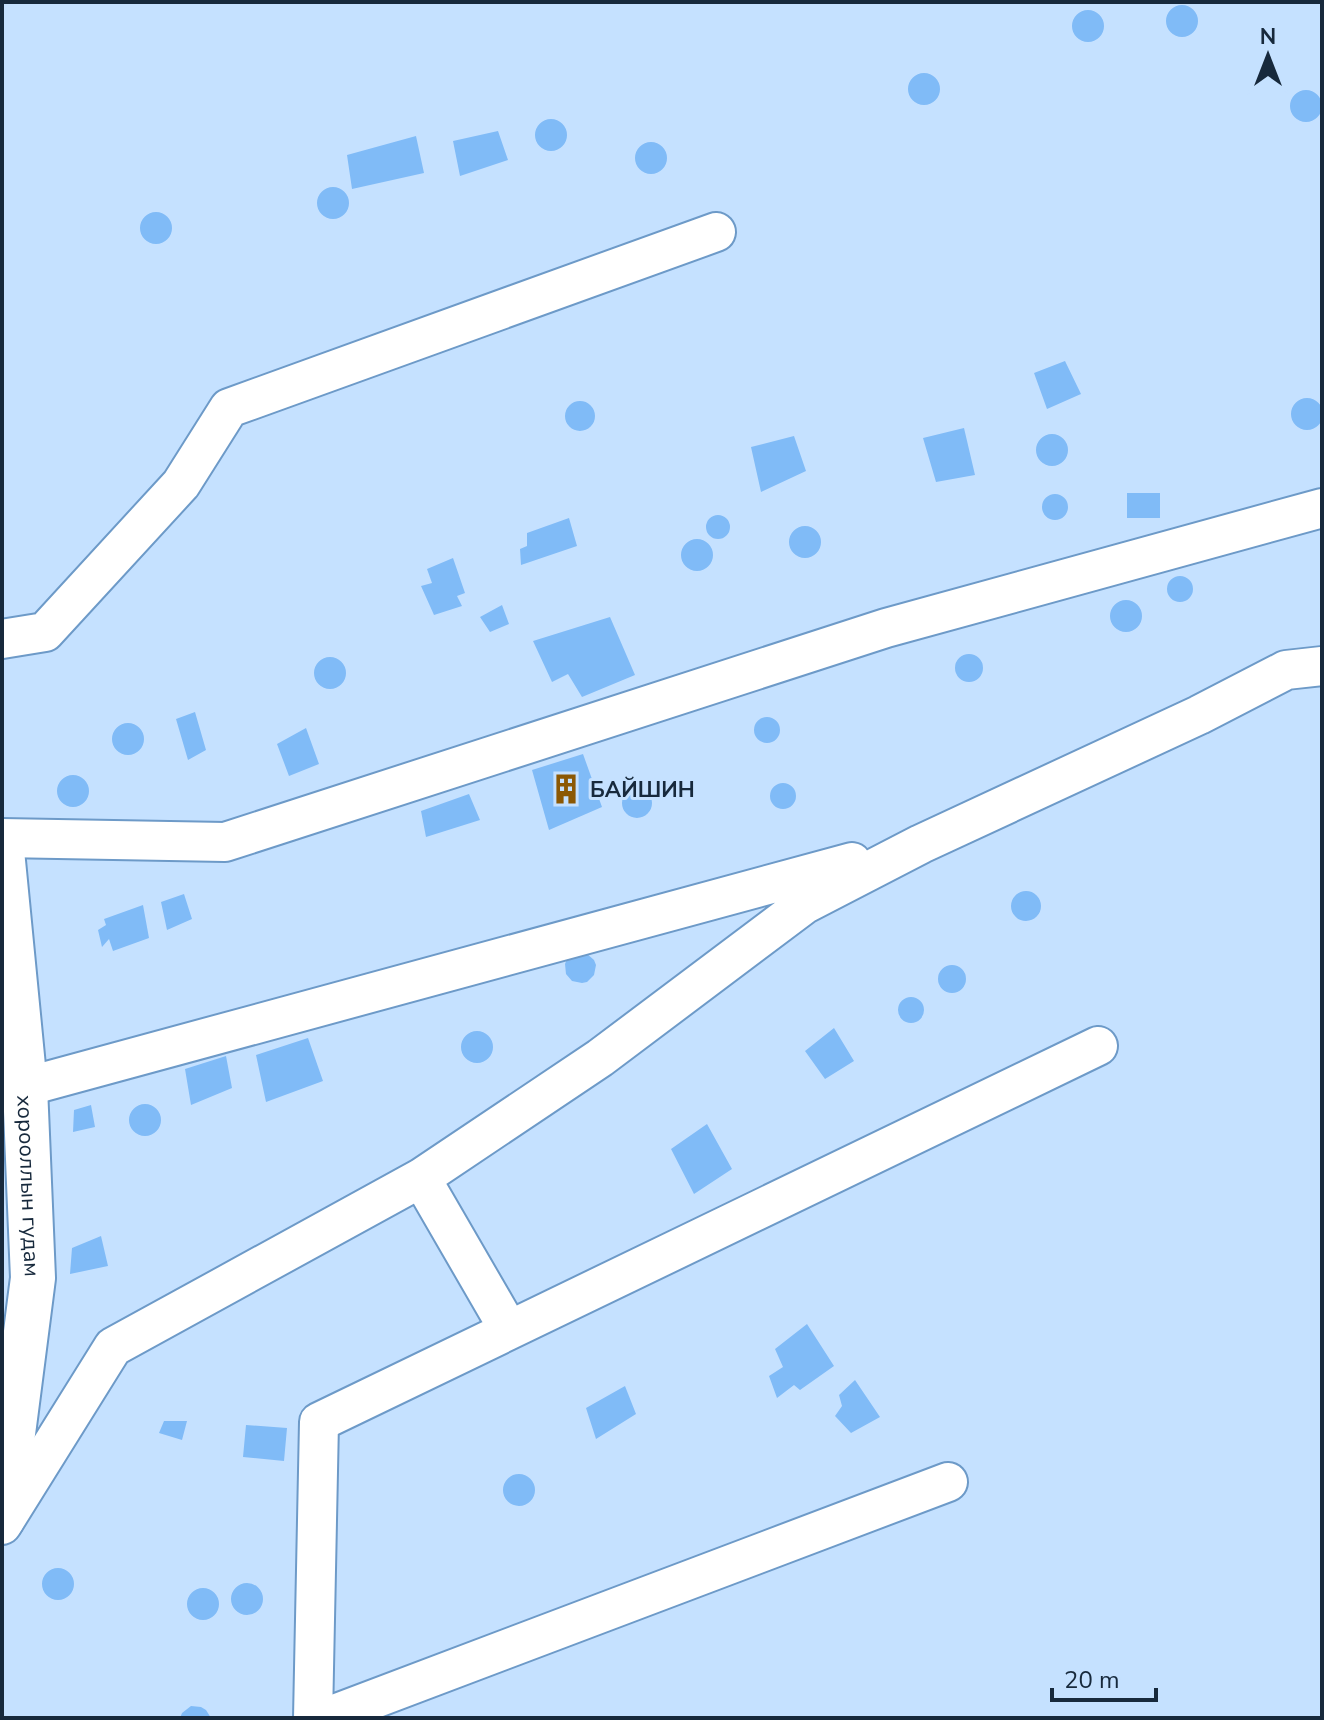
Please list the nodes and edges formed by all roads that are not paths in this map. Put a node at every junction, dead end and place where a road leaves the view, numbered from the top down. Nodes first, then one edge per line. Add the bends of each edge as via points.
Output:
1 (716, 232) dead end
2 (1315, 511) edge
3 (2, 639) edge
4 (1322, 666) edge
5 (2, 838) edge
6 (921, 844) junction
7 (2, 851) edge
8 (1098, 1046) dead end
9 (25, 1087) junction
10 (421, 1178) junction
11 (509, 1330) junction
12 (948, 1482) dead end
13 (2, 1522) edge
14 (313, 1718) edge
15 (324, 1718) edge

1 - 3 street via 229,408 181,484 45,632
2 - 5 street via 886,628 225,842
4 - 6 street via 1286,670
6 - 9 street
6 - 10 street via 805,904 600,1058
7 - 9 main road, хорооллын гудам
8 - 11 street
9 - 13 main road, хорооллын гудам via 33,1278
10 - 11 street
10 - 13 street via 113,1347
11 - 14 street via 319,1422
12 - 15 street

